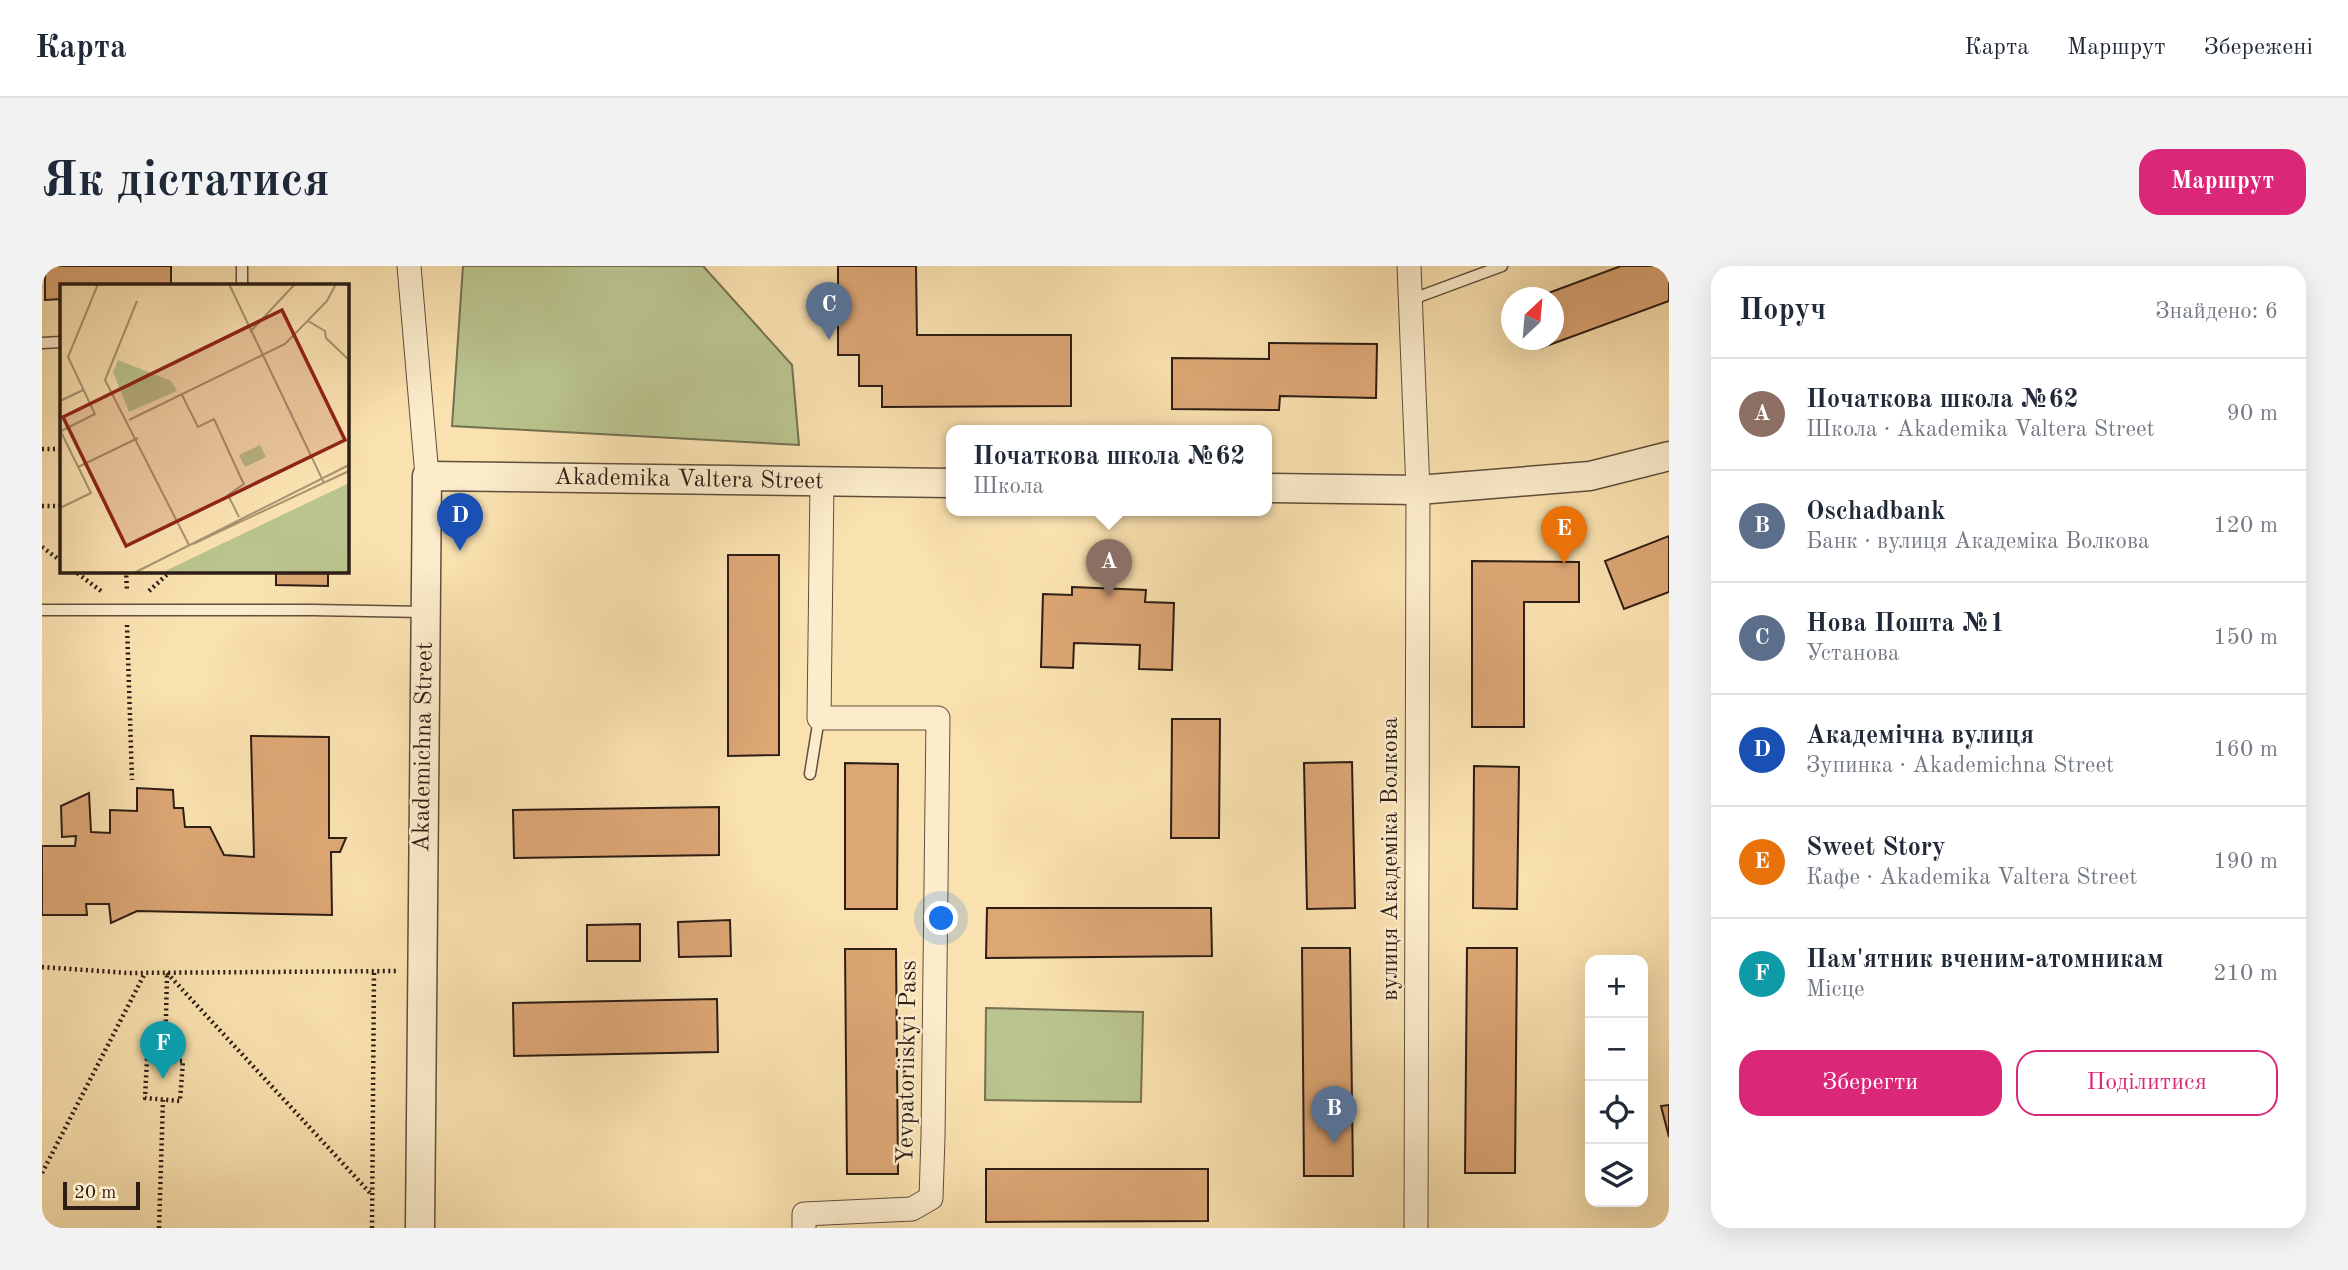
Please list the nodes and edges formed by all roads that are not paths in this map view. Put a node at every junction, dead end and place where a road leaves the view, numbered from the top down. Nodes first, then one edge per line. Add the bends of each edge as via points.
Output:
1 (242, 266) edge
2 (409, 266) edge
3 (1409, 266) edge
4 (1502, 266) edge
5 (242, 284) edge
6 (1410, 300) junction
7 (60, 342) edge
8 (42, 343) edge
9 (1669, 456) edge
10 (427, 477) junction
11 (822, 481) junction
12 (946, 483) edge
13 (1272, 488) edge
14 (1418, 491) junction
15 (42, 610) edge
16 (426, 612) junction
17 (819, 718) junction
18 (810, 774) dead end
19 (421, 1228) edge
20 (804, 1228) edge
21 (1416, 1228) edge

1 - 5 lane
2 - 10 street, Akademichna Street
3 - 6 street, вулиця Академіка Волкова
4 - 6 lane
6 - 14 street, вулиця Академіка Волкова
7 - 8 lane
9 - 14 street via 1590,476
10 - 11 street, Akademika Valtera Street
10 - 16 street, Akademichna Street
11 - 12 street, Akademika Valtera Street
11 - 17 street
13 - 14 street
14 - 21 street, вулиця Академіка Волкова
15 - 16 lane
16 - 19 street, Akademichna Street
17 - 18 lane
17 - 20 street, Yevpatoriiskyi Pass via 939,718 932,1198 912,1209 804,1214

